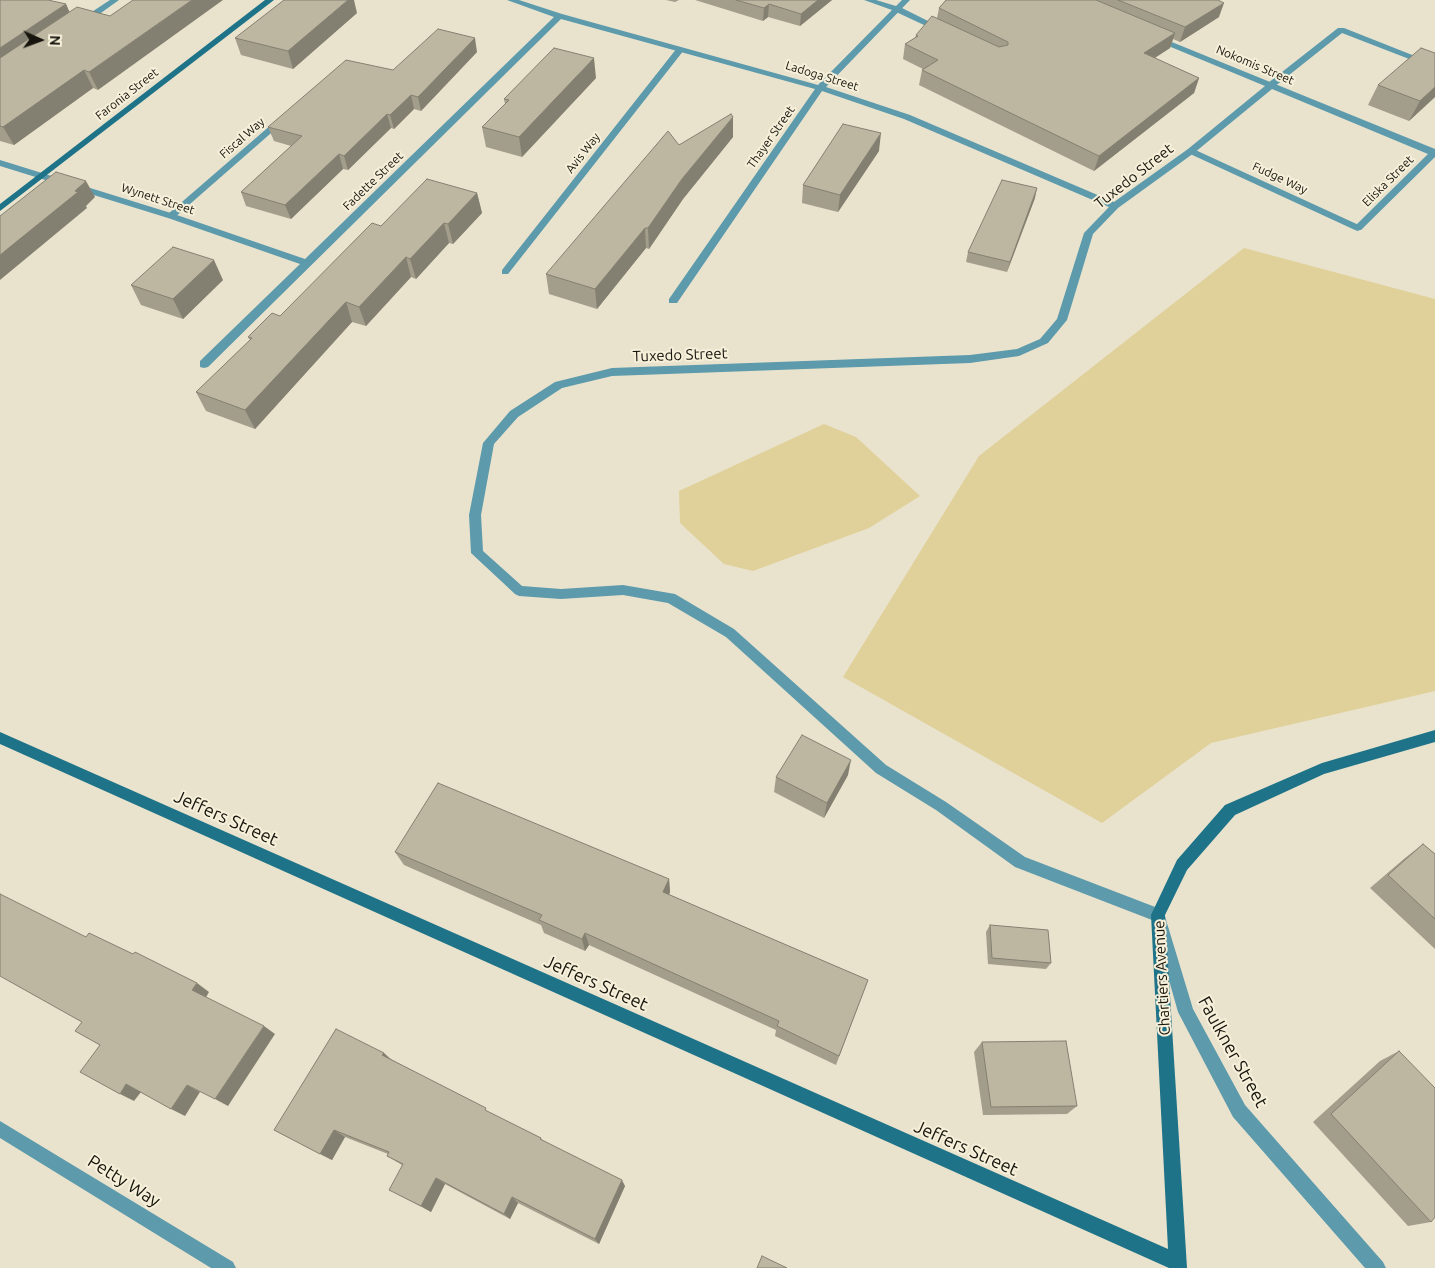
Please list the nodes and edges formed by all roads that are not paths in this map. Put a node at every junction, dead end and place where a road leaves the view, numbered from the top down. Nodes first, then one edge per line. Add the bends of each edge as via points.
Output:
1 (115, 0) edge
2 (270, 0) edge
3 (511, 0) edge
4 (868, 0) edge
5 (906, 0) edge
6 (897, 9) junction
7 (559, 16) junction
8 (74, 28) edge
9 (1146, 33) edge
10 (948, 34) edge
11 (680, 50) junction
12 (1435, 67) edge
13 (1271, 85) junction
14 (820, 88) junction
15 (291, 112) edge
16 (1191, 151) junction
17 (1434, 152) edge
18 (0, 163) edge
19 (42, 176) junction
20 (1116, 206) junction
21 (0, 208) edge
22 (171, 216) junction
23 (1358, 228) joint
24 (307, 263) junction
25 (505, 272) dead end
26 (673, 301) dead end
27 (204, 364) dead end
28 (1435, 736) edge
29 (0, 738) edge
30 (1158, 915) junction
31 (0, 1129) edge
32 (1177, 1265) edge
33 (227, 1268) edge
34 (1377, 1268) edge

1 - 8 street
2 - 19 street, Faronia Street
3 - 7 street, Ladoga Street
4 - 6 street
5 - 6 street, Thayer Street
6 - 10 street
6 - 14 street, Thayer Street
7 - 11 street, Ladoga Street
7 - 24 street, Fadette Street
9 - 13 street, Nokomis Street
11 - 14 street, Ladoga Street
11 - 25 street, Avis Way
12 - 13 street, Tuxedo Street via 1341,30
13 - 16 street, Tuxedo Street
13 - 17 street, Nokomis Street
14 - 20 street, Ladoga Street via 908,116
14 - 26 street, Thayer Street
15 - 22 street, Fiscal Way
16 - 20 street, Tuxedo Street
16 - 23 street, Fudge Way
17 - 23 street, Eliska Street
18 - 19 street, Wynett Street
19 - 21 street, Faronia Street
19 - 22 street, Wynett Street
20 - 30 street, Tuxedo Street via 1089,233 1062,320 1044,341 1019,352 970,359 612,372 559,385 514,414 489,443 475,515 477,553 519,592 560,594 623,590 671,598 730,634 881,769 941,806 1020,862
22 - 24 street, Wynett Street
24 - 27 street, Fadette Street
28 - 30 street, Chartiers Avenue via 1322,769 1230,810 1182,865
29 - 32 street, Jeffers Street
30 - 32 street, Chartiers Avenue
30 - 34 street, Faulkner Street via 1186,1012 1239,1111
31 - 33 street, Petty Way

